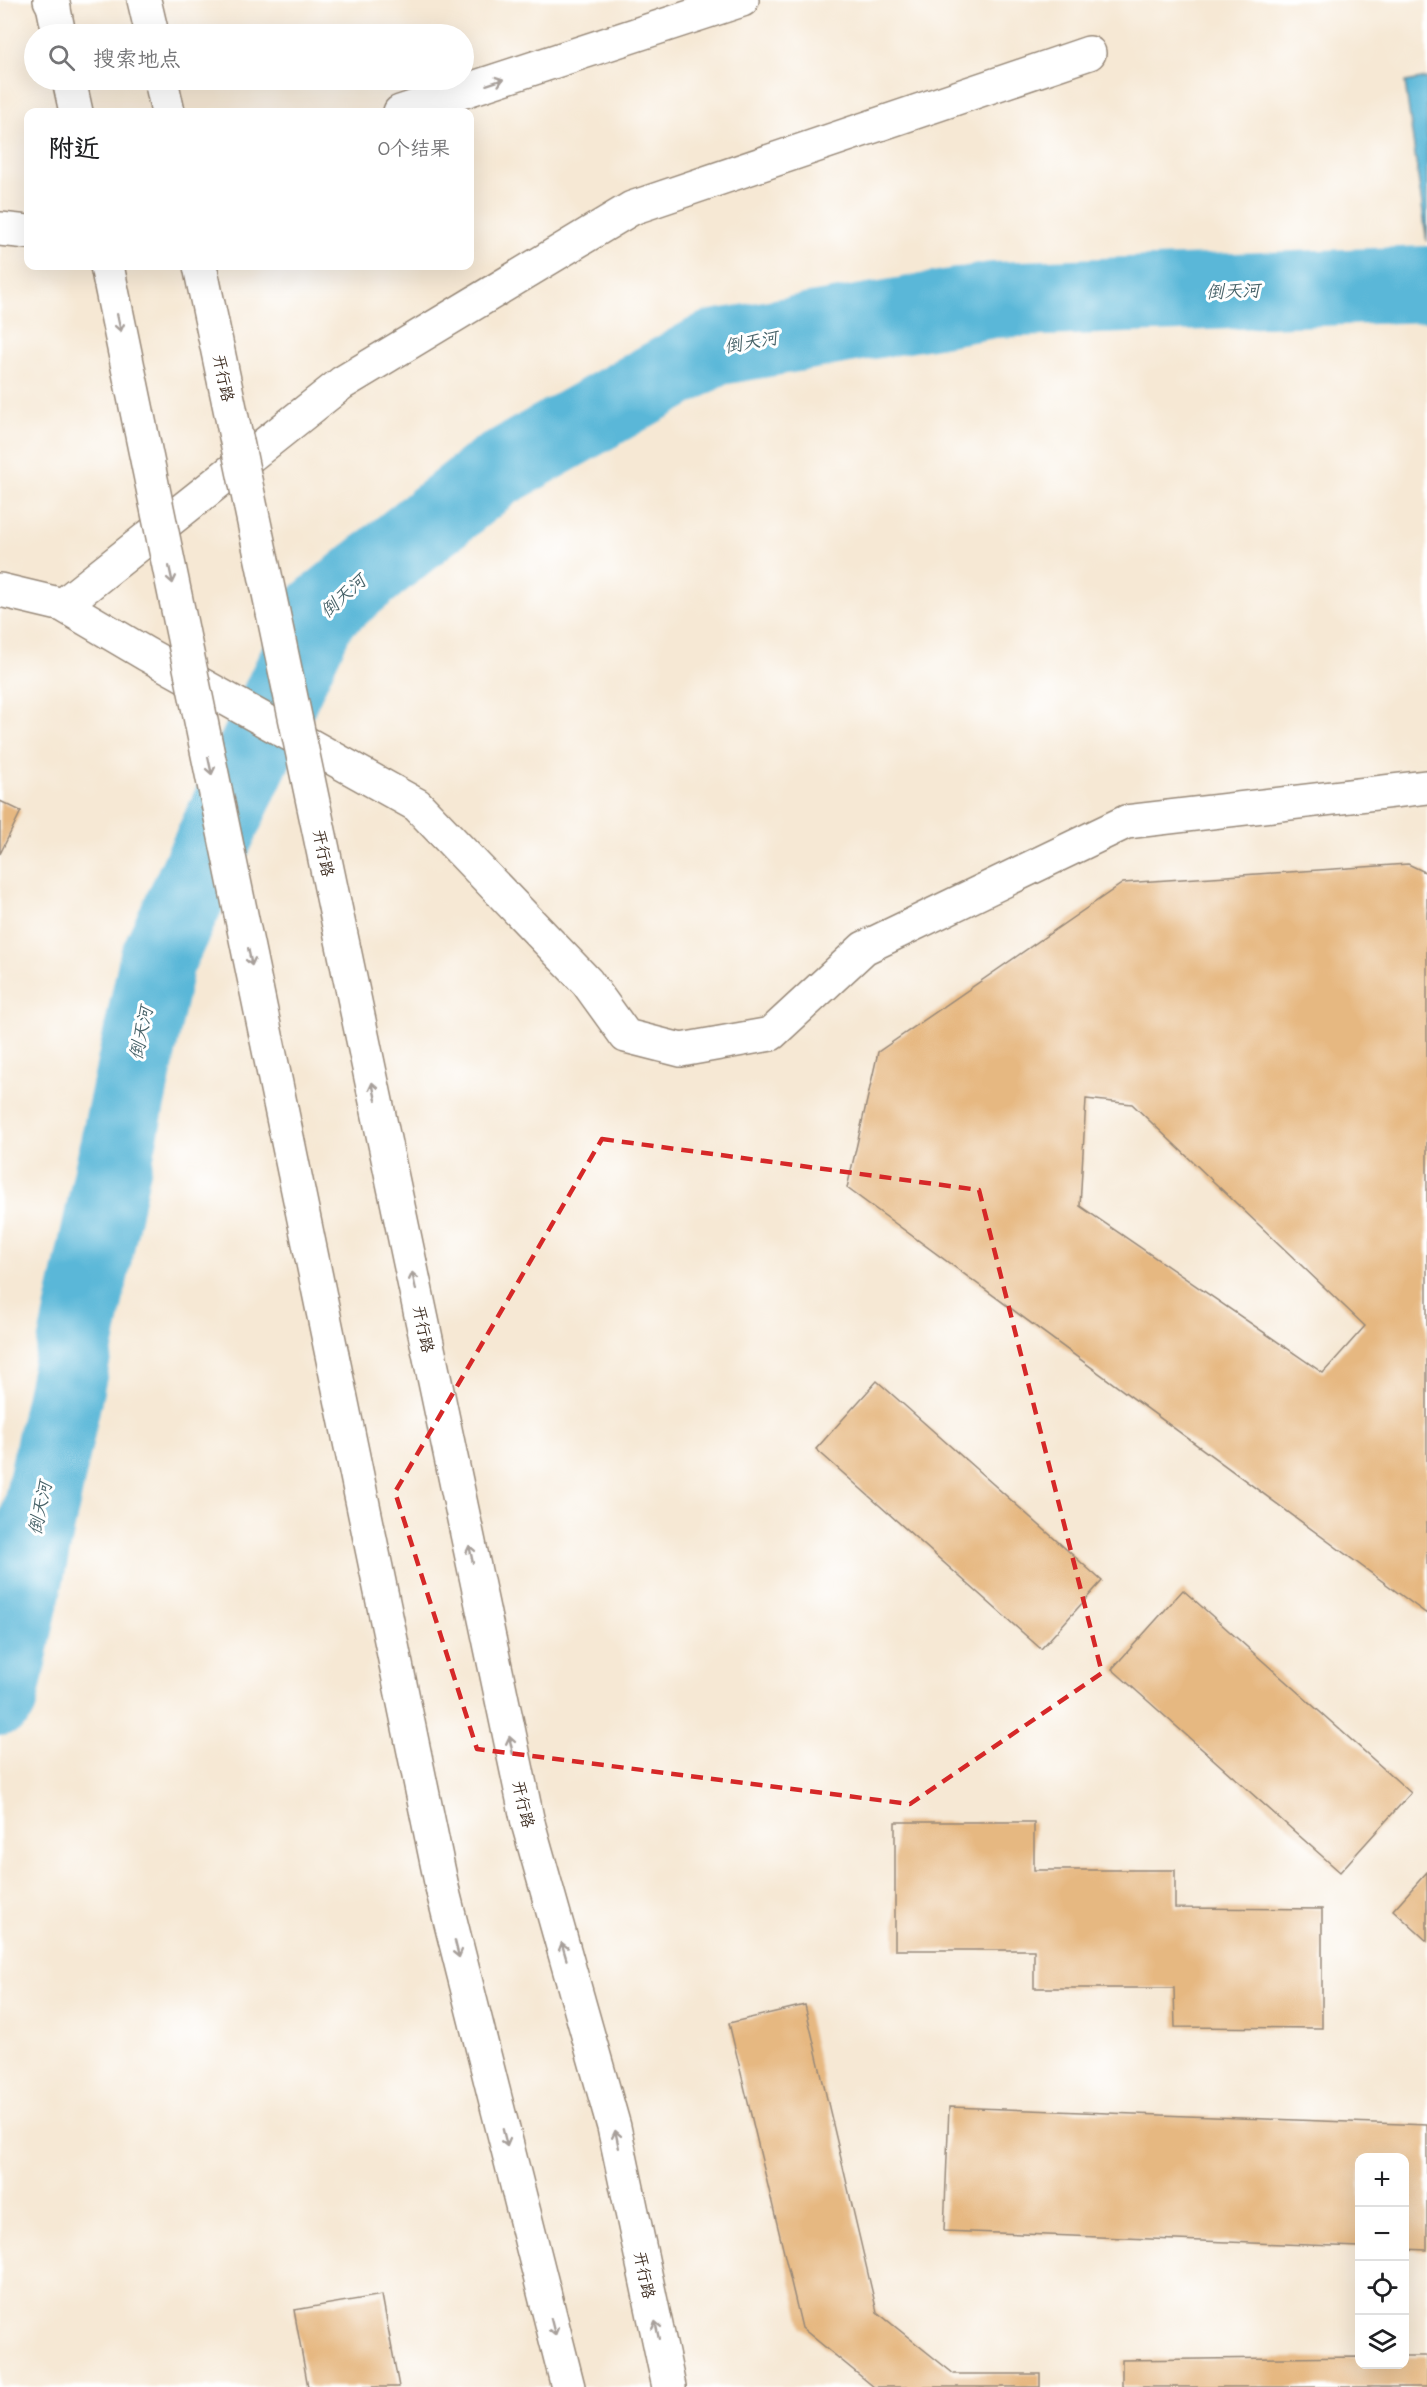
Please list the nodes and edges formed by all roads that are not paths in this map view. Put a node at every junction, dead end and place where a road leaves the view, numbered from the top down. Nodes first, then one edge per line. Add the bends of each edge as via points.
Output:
1 (144, 0) edge
2 (742, 0) edge
3 (150, 24) edge
4 (1089, 53) dead end
5 (474, 88) edge
6 (71, 90) edge
7 (163, 90) edge
8 (467, 90) edge
9 (74, 108) edge
10 (167, 108) edge
11 (412, 108) edge
12 (0, 229) edge
13 (24, 232) edge
14 (108, 270) edge
15 (201, 270) edge
16 (0, 590) edge
17 (63, 605) junction
18 (1427, 787) edge
19 (568, 2387) edge
20 (669, 2387) edge

1 - 3 main road
5 -> 2 main road
4 - 17 main road via 632,208 342,383
6 - 9 main road
7 - 10 main road
11 -> 8 main road
12 - 13 main road
14 -> 19 main road, bridge via 443,1892
20 -> 15 main road, 开行路, bridge via 614,2127 528,1823
16 - 17 main road
17 - 18 main road, bridge via 417,805 587,982 626,1036 681,1050 771,1034 864,948 1126,822

